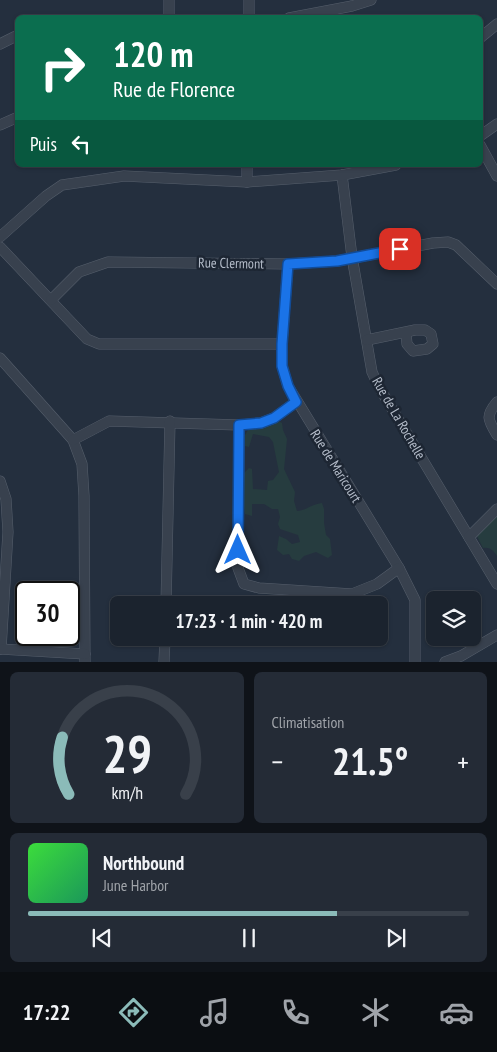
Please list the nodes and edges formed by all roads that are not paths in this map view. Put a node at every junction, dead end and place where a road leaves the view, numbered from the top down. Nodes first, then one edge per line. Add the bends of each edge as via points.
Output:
1 (169, 0) edge
2 (249, 0) edge
3 (371, 0) edge
4 (351, 3) edge
5 (169, 15) edge
6 (250, 15) edge
7 (322, 15) edge
8 (497, 24) edge
9 (483, 36) edge
10 (15, 37) edge
11 (0, 44) edge
12 (15, 118) edge
13 (497, 124) edge
14 (0, 125) edge
15 (483, 134) edge
16 (483, 150) edge
17 (247, 167) edge
18 (384, 167) edge
19 (342, 174) junction
20 (497, 176) edge
21 (246, 182) junction
22 (0, 237) edge
23 (0, 247) edge
24 (352, 257) junction
25 (288, 264) junction
26 (497, 284) edge
27 (51, 300) junction
28 (406, 333) dead end
29 (367, 340) junction
30 (282, 344) junction
31 (0, 358) edge
32 (296, 402) junction
33 (497, 402) edge
34 (170, 422) junction
35 (239, 425) junction
36 (497, 435) edge
37 (73, 440) junction
38 (0, 481) edge
39 (497, 509) edge
40 (469, 537) junction
41 (399, 568) junction
42 (497, 584) edge
43 (166, 596) edge
44 (497, 635) edge
45 (165, 646) edge
46 (1, 649) edge
47 (85, 658) edge
48 (164, 662) edge
49 (415, 662) edge
50 (445, 662) edge

1 - 5 street
2 - 6 street
3 - 4 street
4 - 7 street
8 - 9 street
10 - 11 street
12 - 14 street
13 - 15 street
16 - 20 street
17 - 21 street
18 - 19 street
19 - 21 street
19 - 24 street, Rue de La Rochelle
21 - 22 street via 124,176 62,185
23 - 27 street
24 - 25 street, Rue Clermont
24 - 26 street, Rue Clermont via 448,242 456,245
24 - 29 street, Rue de La Rochelle
25 - 27 street, Rue Clermont via 108,262 78,272
25 - 30 street, Rue de Maricourt
27 - 30 street via 87,339 99,344
28 - 29 street
29 - 40 street, Rue de La Rochelle via 372,372 379,387
30 - 32 street, Rue de Maricourt via 282,366
31 - 37 street
32 - 35 street via 274,418
32 - 41 street, Rue de Maricourt
33 - 36 street via 488,417
34 - 35 street
34 - 37 street via 109,421
34 - 43 street
35 - 41 street via 238,568 244,584 259,588 352,594 377,584
37 - 47 street via 82,464 84,496
38 - 46 street via 6,499 8,532
39 - 40 street
40 - 42 street, Rue de La Rochelle
41 - 49 street, Rue de Maricourt via 415,600
44 - 50 street
45 - 48 street
46 - 47 street

